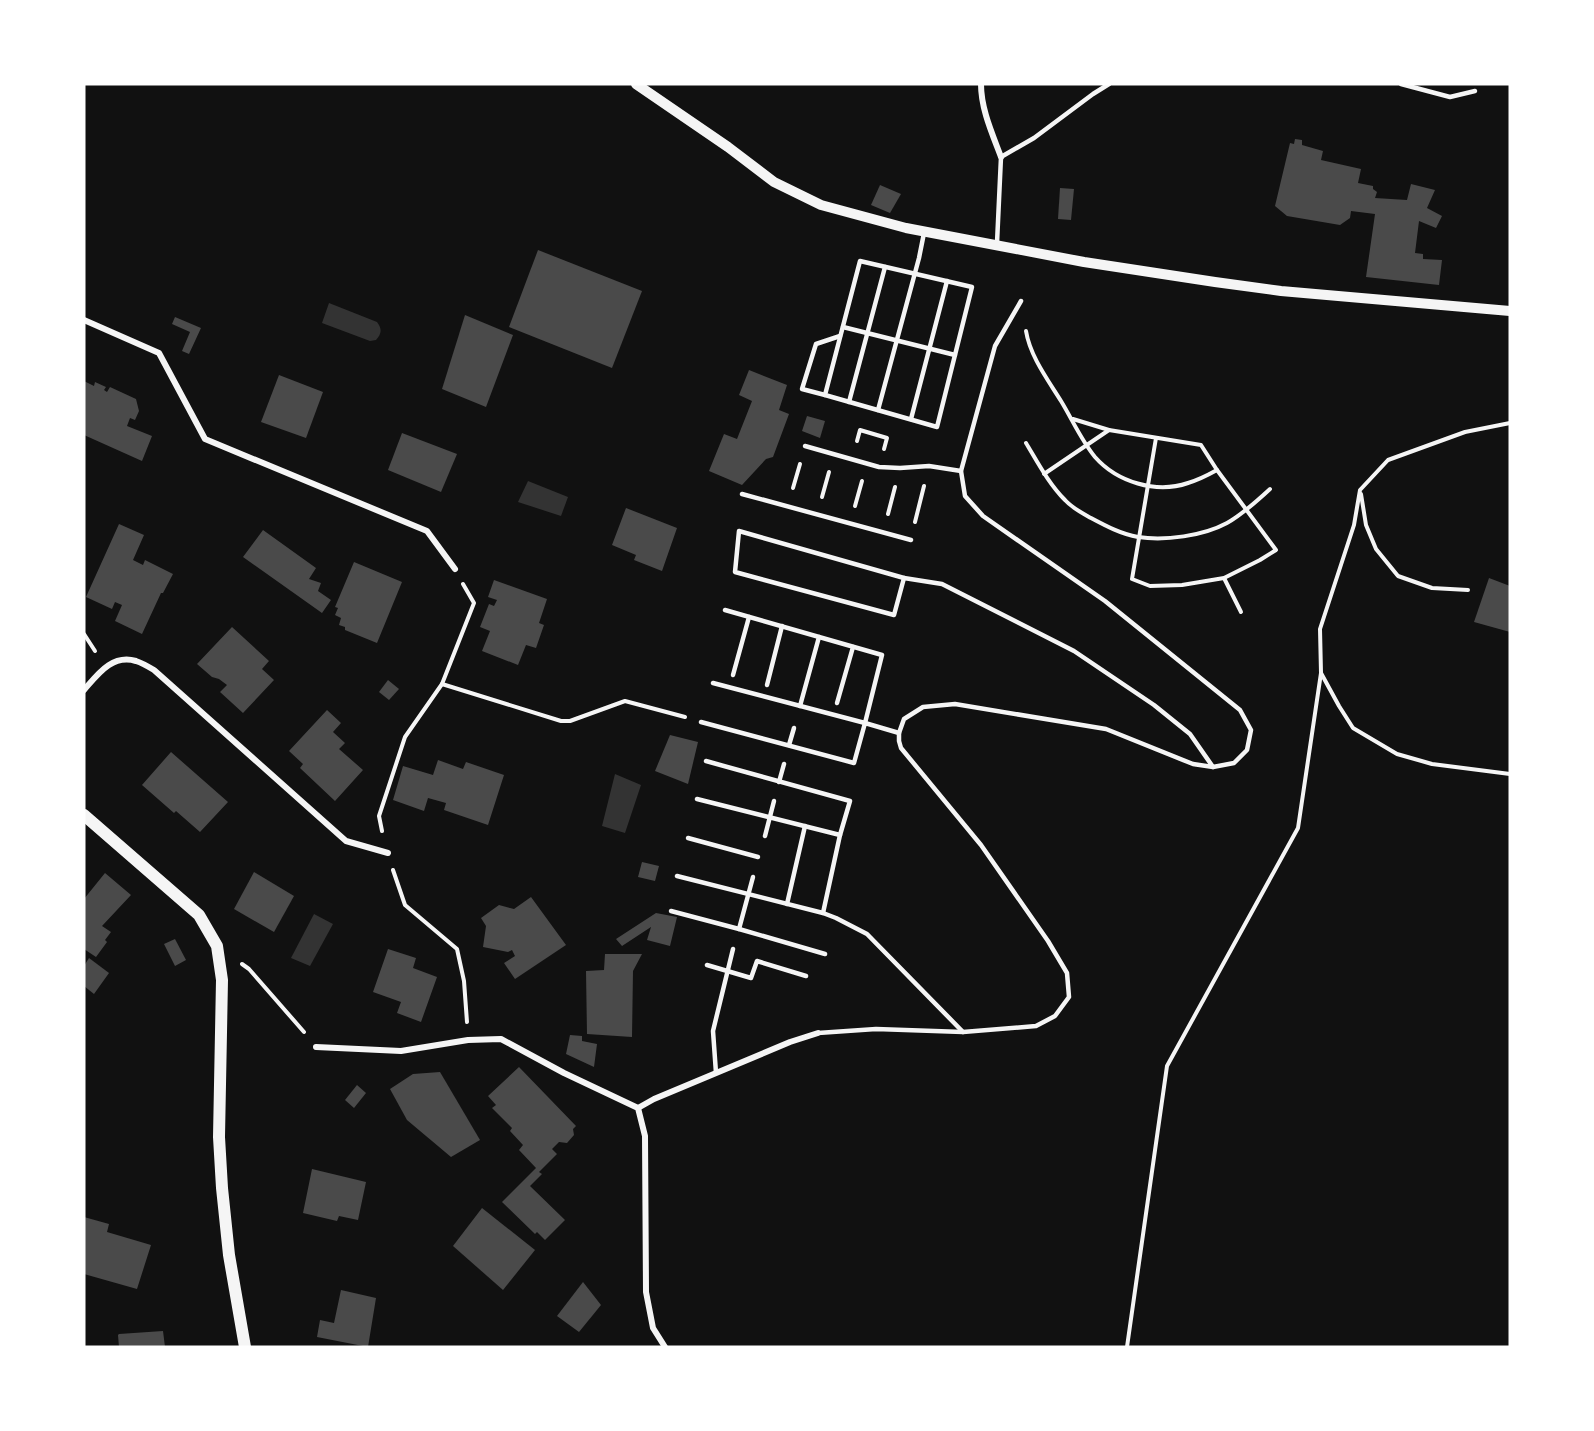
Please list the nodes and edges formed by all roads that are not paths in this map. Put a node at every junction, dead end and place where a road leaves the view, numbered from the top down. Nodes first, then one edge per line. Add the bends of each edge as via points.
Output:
1 (636, 84) edge
2 (981, 84) edge
3 (1109, 84) edge
4 (1401, 84) edge
5 (1474, 91) dead end
6 (1001, 157) junction
7 (924, 232) junction
8 (997, 246) junction
9 (885, 267) junction
10 (915, 273) junction
11 (947, 281) junction
12 (1021, 301) road end
13 (1510, 311) edge
14 (84, 320) edge
15 (843, 327) junction
16 (868, 333) junction
17 (840, 336) junction
18 (897, 340) junction
19 (929, 349) junction
20 (955, 355) junction
21 (825, 395) junction
22 (849, 402) junction
23 (878, 410) junction
24 (911, 419) junction
25 (805, 446) dead end
26 (961, 471) junction
27 (742, 494) dead end
28 (910, 540) road end
29 (455, 569) road end
30 (904, 578) junction
31 (724, 610) dead end
32 (748, 617) junction
33 (782, 626) junction
34 (819, 637) junction
35 (853, 646) junction
36 (733, 675) dead end
37 (713, 683) dead end
38 (766, 685) dead end
39 (84, 690) edge
40 (837, 703) dead end
41 (800, 706) junction
42 (702, 722) road end
43 (866, 723) junction
44 (794, 728) dead end
45 (899, 733) junction
46 (789, 745) junction
47 (706, 761) dead end
48 (784, 764) dead end
49 (1213, 767) junction
50 (779, 782) junction
51 (698, 800) dead end
52 (774, 801) dead end
53 (84, 815) edge
54 (770, 817) junction
55 (806, 826) junction
56 (840, 835) junction
57 (765, 836) dead end
58 (688, 838) dead end
59 (388, 853) road end
60 (759, 857) dead end
61 (677, 876) dead end
62 (753, 877) dead end
63 (749, 894) junction
64 (787, 904) junction
65 (671, 911) dead end
66 (823, 913) junction
67 (739, 929) junction
68 (734, 949) dead end
69 (825, 954) dead end
70 (706, 965) dead end
71 (728, 971) junction
72 (806, 976) dead end
73 (963, 1032) junction
74 (818, 1033) joint
75 (316, 1047) road end
76 (716, 1073) junction
77 (638, 1108) junction
78 (245, 1347) edge
79 (664, 1347) edge

1 - 7 street via 774,182 821,205
2 - 6 street via 981,98
3 - 6 lane
4 - 5 lane via 1450,97
6 - 8 lane
7 - 8 street
7 - 10 lane
8 - 13 street via 1281,291
9 - 10 lane
9 - 15 lane via 860,261
9 - 16 lane
10 - 11 lane
10 - 18 lane
11 - 19 lane
11 - 20 lane via 972,287
12 - 26 lane via 995,346
14 - 29 street via 159,353 205,439 427,531
15 - 16 lane
15 - 17 lane
16 - 18 lane
16 - 22 lane
17 - 21 lane
17 - 21 lane via 816,344 802,389
18 - 19 lane
18 - 23 lane
19 - 20 lane
19 - 24 lane
20 - 24 lane via 937,427
21 - 22 lane
22 - 23 lane
23 - 24 lane
25 - 26 lane via 879,467 929,466
26 - 49 lane via 965,496 983,516 1105,601 1240,710 1251,730 1247,750 1234,763
27 - 28 lane
30 - 30 lane via 894,615 735,572 739,531
30 - 49 lane via 942,584 1074,651 1190,734
31 - 32 lane
32 - 33 lane
32 - 36 lane
33 - 34 lane
33 - 38 lane
34 - 35 lane
34 - 41 lane
35 - 40 lane
35 - 43 lane via 882,655
37 - 41 lane
39 - 59 street via 105,667 120,660 136,661 154,670 346,841
41 - 43 lane
42 - 46 lane
43 - 45 lane
43 - 46 lane via 854,763
44 - 46 lane
45 - 49 lane via 904,719 924,707 955,704 1106,729 1193,764
45 - 73 lane via 901,748 981,845 1067,974 1069,997 1055,1016 1036,1026
47 - 50 lane
48 - 50 lane
50 - 56 lane via 850,801
51 - 54 lane
52 - 54 lane
53 - 78 main road via 199,915 217,946 222,980 222,1188
54 - 55 lane
54 - 57 lane
55 - 56 lane
55 - 64 lane
56 - 66 lane
58 - 60 lane
61 - 63 lane
62 - 63 lane
63 - 64 lane
63 - 67 lane
64 - 66 lane
65 - 67 lane
66 - 73 lane via 867,934
67 - 69 lane
68 - 71 lane
70 - 71 lane
71 - 72 lane via 751,978 757,961
71 - 76 lane via 713,1031
73 - 74 lane via 876,1029
74 - 76 street
75 - 77 street via 401,1051 468,1040 501,1040
76 - 77 street
77 - 79 street via 645,1136 646,1292 653,1328

